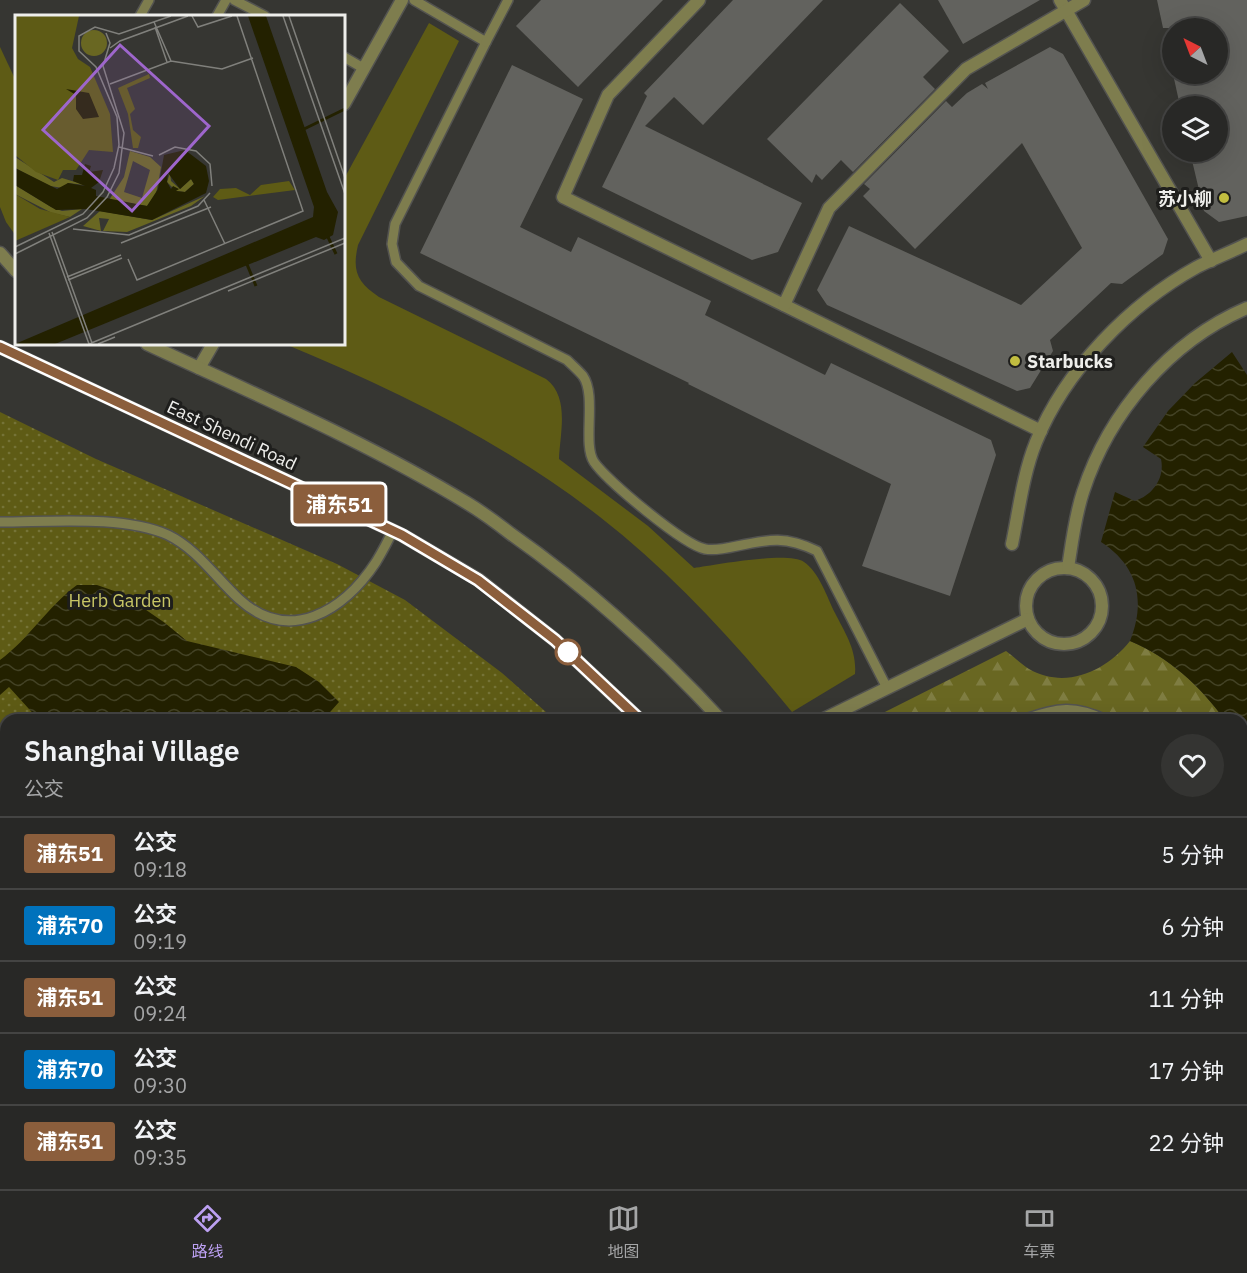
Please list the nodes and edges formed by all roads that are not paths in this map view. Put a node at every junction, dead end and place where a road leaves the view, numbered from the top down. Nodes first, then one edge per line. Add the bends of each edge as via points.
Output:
1 (149, 0) edge
2 (226, 0) edge
3 (234, 0) edge
4 (402, 0) edge
5 (414, 0) edge
6 (508, 0) edge
7 (699, 0) edge
8 (1084, 0) edge
9 (1063, 5) edge
10 (141, 15) edge
11 (218, 15) edge
12 (263, 15) edge
13 (486, 42) junction
14 (345, 58) edge
15 (363, 68) junction
16 (345, 102) edge
17 (1247, 244) edge
18 (0, 253) edge
19 (1211, 261) junction
20 (15, 270) edge
21 (784, 305) junction
22 (1247, 308) edge
23 (149, 345) edge
24 (212, 345) edge
25 (0, 347) edge
26 (199, 368) junction
27 (1041, 431) junction
28 (0, 522) edge
29 (393, 530) junction
30 (1012, 544) dead end
31 (1068, 568) junction
32 (1028, 619) junction
33 (887, 688) junction
34 (634, 714) edge
35 (715, 714) edge
36 (834, 714) edge
37 (1042, 714) edge
38 (1093, 714) edge

1 - 10 lane
2 - 11 lane
3 - 12 lane
4 - 15 street
5 - 13 lane
6 - 13 lane
7 - 21 street via 608,95 563,197
8 - 9 street
9 - 19 street
9 - 21 street via 966,69 829,208
13 - 33 lane via 395,224 392,244 396,262 419,286 567,360 584,378 590,405 592,459 608,479 683,539 705,549 767,539 798,542 817,551
14 - 15 lane
15 - 16 street
17 - 19 street
18 - 20 street
19 - 27 street via 1152,296 1112,331 1089,355
21 - 27 street
22 - 31 street via 1202,332 1162,365 1128,402 1084,489
23 - 26 street
24 - 26 street
25 - 29 street, East Shendi Road
26 - 35 street via 360,443 468,503 558,567 604,606
27 - 30 street via 1027,472
28 - 29 lane via 128,524 168,536 205,563 256,612 271,620 285,621 305,620 341,601 375,563
29 - 34 street, East Shendi Road via 478,580 555,640
31 - 32 street via 1043,574 1034,583 1028,594
31 - 32 street via 1080,571 1099,589 1102,615 1097,627 1078,642 1054,644 1042,639
32 - 33 street
33 - 36 street
37 - 38 lane via 1056,710 1085,710

